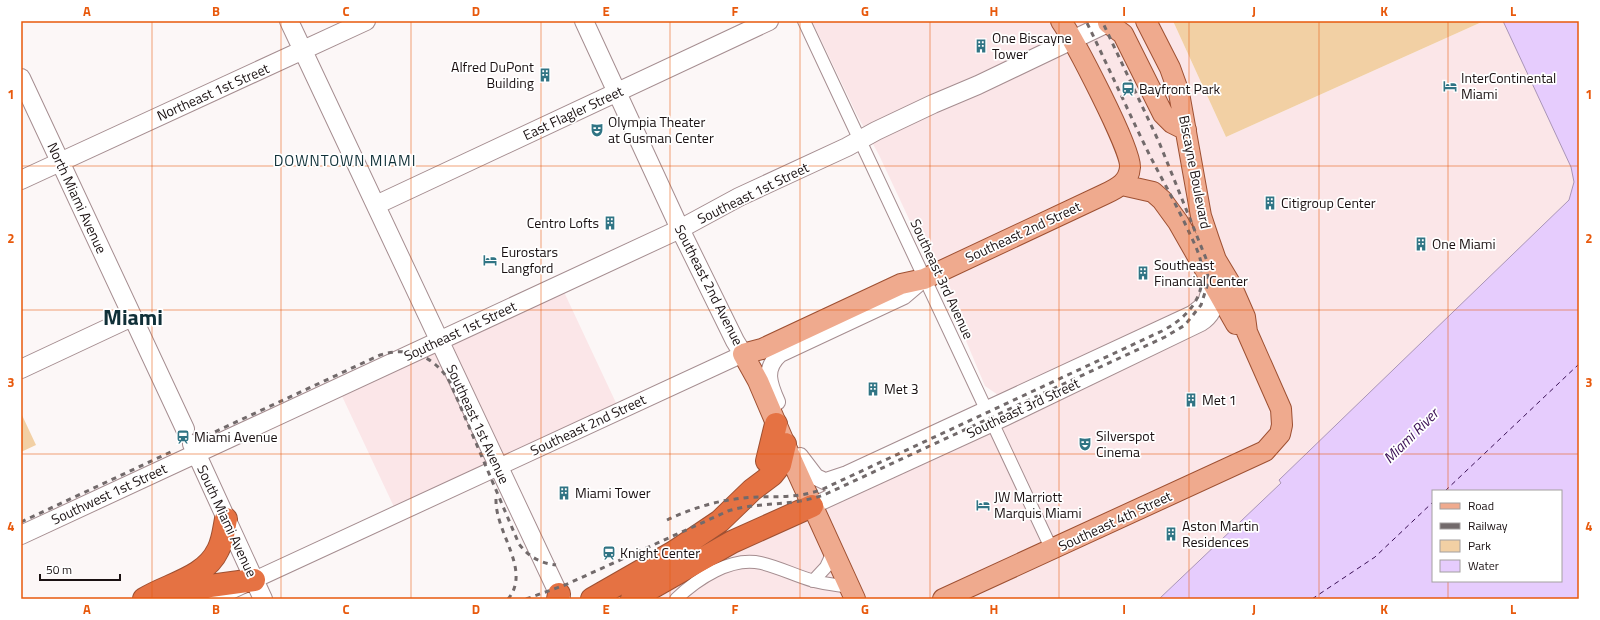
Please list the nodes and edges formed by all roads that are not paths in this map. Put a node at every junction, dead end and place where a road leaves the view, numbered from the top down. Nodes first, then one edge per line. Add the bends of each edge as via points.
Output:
1 (289, 21) edge
2 (366, 21) edge
3 (584, 21) edge
4 (769, 21) edge
5 (804, 21) edge
6 (1061, 21) edge
7 (1146, 21) edge
8 (1110, 22) edge
9 (1073, 40) junction
10 (303, 50) junction
11 (21, 78) edge
12 (617, 92) junction
13 (1186, 130) junction
14 (861, 140) junction
15 (60, 162) junction
16 (21, 180) edge
17 (1122, 185) junction
18 (376, 204) junction
19 (680, 229) junction
20 (1216, 260) junction
21 (924, 279) junction
22 (1214, 287) junction
23 (132, 317) junction
24 (1247, 332) junction
25 (438, 341) junction
26 (744, 354) junction
27 (21, 369) edge
28 (769, 369) joint
29 (989, 416) junction
30 (776, 424) junction
31 (1280, 434) joint
32 (191, 442) junction
33 (792, 450) junction
34 (498, 467) junction
35 (826, 482) junction
36 (752, 490) junction
37 (846, 491) junction
38 (812, 506) junction
39 (226, 519) junction
40 (21, 534) edge
41 (834, 550) junction
42 (1052, 550) junction
43 (813, 581) junction
44 (259, 590) edge
45 (855, 595) edge
46 (559, 597) edge
47 (144, 599) edge
48 (166, 599) edge
49 (212, 599) edge
50 (592, 599) edge
51 (632, 599) edge
52 (676, 599) edge
53 (943, 599) edge

1 - 10 main road, Southeast 1st Avenue
2 - 10 main road, Northeast 1st Street
3 - 12 main road, Southeast 2nd Avenue
4 - 12 main road, East Flagler Street
5 - 14 street, Southeast 3rd Avenue
6 - 9 main road
7 - 13 main road, Biscayne Boulevard via 1176,83
8 - 9 main road, Southeast 1st Street
8 - 13 main road via 1123,34 1163,114 1172,123
9 - 14 main road, Southeast 1st Street via 932,104
9 - 17 main road via 1128,154 1129,171
10 - 15 main road, Northeast 1st Street
10 - 18 main road, Southeast 1st Avenue
11 - 15 main road, North Miami Avenue
12 - 18 main road, East Flagler Street
12 - 19 main road, Southeast 2nd Avenue
13 - 20 main road, Biscayne Boulevard via 1201,216
14 - 19 main road, Southeast 1st Street via 739,197
14 - 21 street, Southeast 3rd Avenue
15 - 16 main road, Northeast 1st Street
15 - 23 main road, North Miami Avenue
17 - 21 main road, Southeast 2nd Street
17 - 22 main road via 1152,192 1162,200 1178,222
18 - 25 main road, Southeast 1st Avenue
19 - 25 main road, Southeast 1st Street
19 - 26 main road, Southeast 2nd Avenue via 735,341
20 - 22 main road via 1220,287
20 - 24 main road, Biscayne Boulevard via 1231,285 1243,313
21 - 26 main road, Southeast 2nd Street via 901,284 762,349
21 - 28 street, Southeast 2nd Street via 904,296 784,351
21 - 29 street, Southeast 3rd Avenue
22 - 24 main road via 1237,326
22 - 29 street, Southeast 3rd Street via 1208,300 1192,314
23 - 27 main road
23 - 32 main road, South Miami Avenue
24 - 31 main road, Biscayne Boulevard via 1278,398 1282,417
25 - 32 main road, Southeast 1st Street
25 - 34 main road, Southeast 1st Avenue
26 - 30 main road, Southeast 2nd Avenue
26 - 34 street, Southeast 2nd Street
28 - 33 street, Southeast 2nd Avenue via 769,383
29 - 35 street, Southeast 3rd Street
29 - 37 street, Southeast 3rd Street
29 - 42 street, Southeast 3rd Avenue
30 - 33 main road, Southeast 2nd Avenue
30 - 36 highway via 769,458
31 - 42 main road, Southeast 4th Street via 1265,451
32 - 39 main road, South Miami Avenue
32 - 40 main road, Southwest 1st Street
33 - 35 street, Southeast 2nd Avenue via 816,477
33 - 36 highway via 769,479
33 - 38 main road, Southeast 2nd Avenue via 799,478
34 - 44 street, Southeast 2nd Street
34 - 46 main road, Southeast 1st Avenue
35 - 37 street, Southeast 2nd Avenue
36 - 50 highway via 720,521 651,566
37 - 38 street, Southeast 3rd Street
38 - 41 main road, Southeast 2nd Avenue
38 - 51 highway via 732,542
39 - 44 main road, South Miami Avenue
39 - 47 highway via 219,549 208,564 194,574
41 - 43 street via 826,567
41 - 45 main road, Southeast 2nd Avenue
42 - 53 main road, Southeast 4th Street
43 - 45 street
43 - 52 street via 767,564 744,561 705,577
44 - 48 highway via 210,586
44 - 49 street, Southeast 2nd Street

